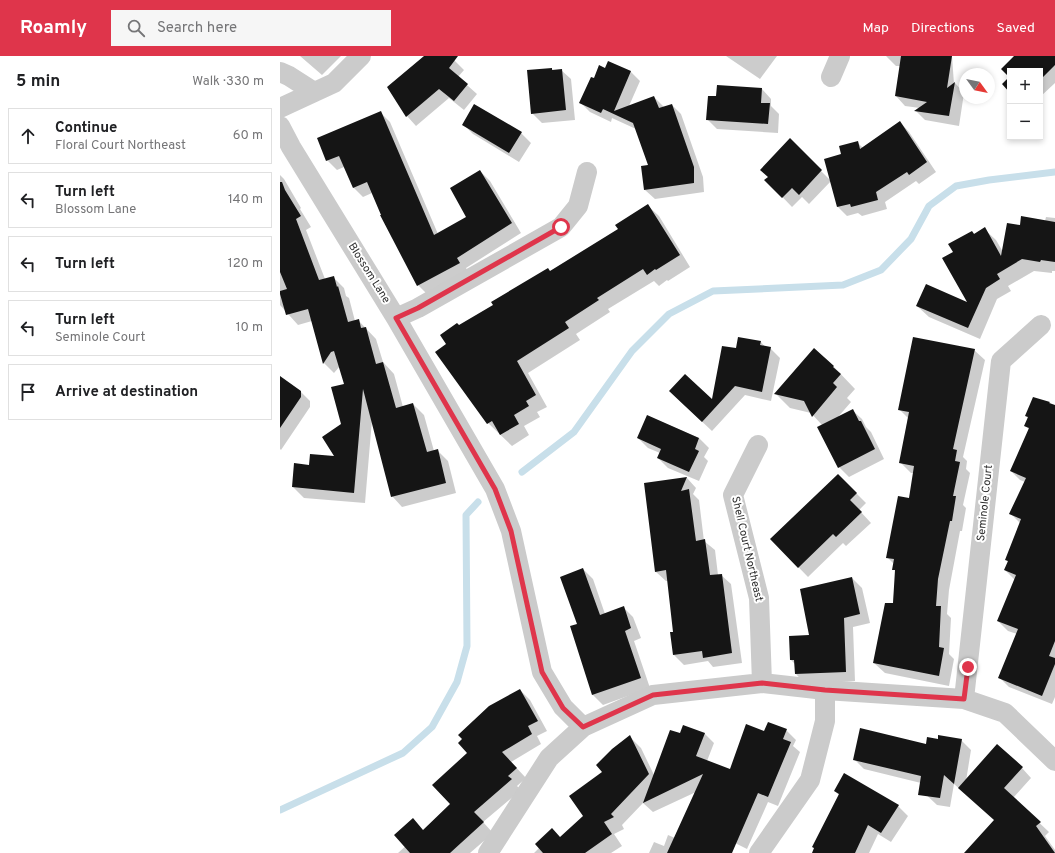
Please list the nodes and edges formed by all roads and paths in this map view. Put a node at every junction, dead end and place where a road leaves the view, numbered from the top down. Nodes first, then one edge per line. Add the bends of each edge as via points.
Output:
1 (361, 56) edge
2 (840, 56) edge
3 (280, 72) edge
4 (831, 77) dead end
5 (314, 92) junction
6 (280, 108) edge
7 (280, 126) edge
8 (587, 172) dead end
9 (396, 318) junction
10 (1041, 324) dead end
11 (758, 445) dead end
12 (762, 683) junction
13 (825, 690) junction
14 (964, 699) junction
15 (583, 727) junction
16 (1055, 761) edge
17 (488, 853) edge
18 (759, 853) edge

1 - 5 street via 334,83
2 - 4 street
3 - 5 street
5 - 6 street
7 - 9 street, Blossom Lane
8 - 9 street via 578,206 561,227
9 - 15 street, Blossom Lane via 495,489 511,531 542,672 563,708
10 - 14 street, Seminole Court via 1001,361
11 - 12 street, Shell Court Northeast via 733,495 759,598
12 - 13 street
12 - 15 street via 653,695
13 - 14 street
13 - 18 street via 824,721 810,780
14 - 16 street via 1004,713
15 - 17 street via 549,758

